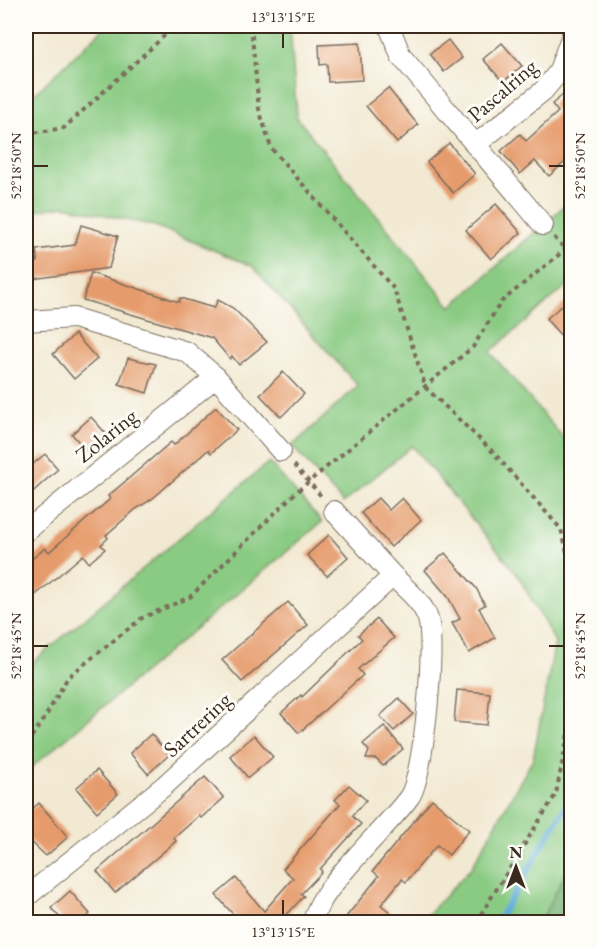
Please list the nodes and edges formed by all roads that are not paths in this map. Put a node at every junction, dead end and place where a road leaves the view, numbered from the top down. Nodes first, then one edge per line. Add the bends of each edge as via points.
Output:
1 (389, 26) edge
2 (572, 35) edge
3 (475, 145) junction
4 (543, 225) dead end
5 (26, 321) edge
6 (216, 376) junction
7 (281, 450) road end
8 (334, 511) road end
9 (26, 531) edge
10 (393, 576) junction
11 (26, 897) edge
12 (314, 922) edge

1 - 3 street, Pascalring via 401,56
2 - 3 street, Pascalring via 558,73 543,91
3 - 4 street, Pascalring
5 - 6 street via 74,318 187,352
6 - 7 street
6 - 9 street, Zolaring
8 - 10 street
10 - 11 street, Sartrering via 164,786
10 - 12 street via 428,618 428,708 421,760 411,794 326,894

